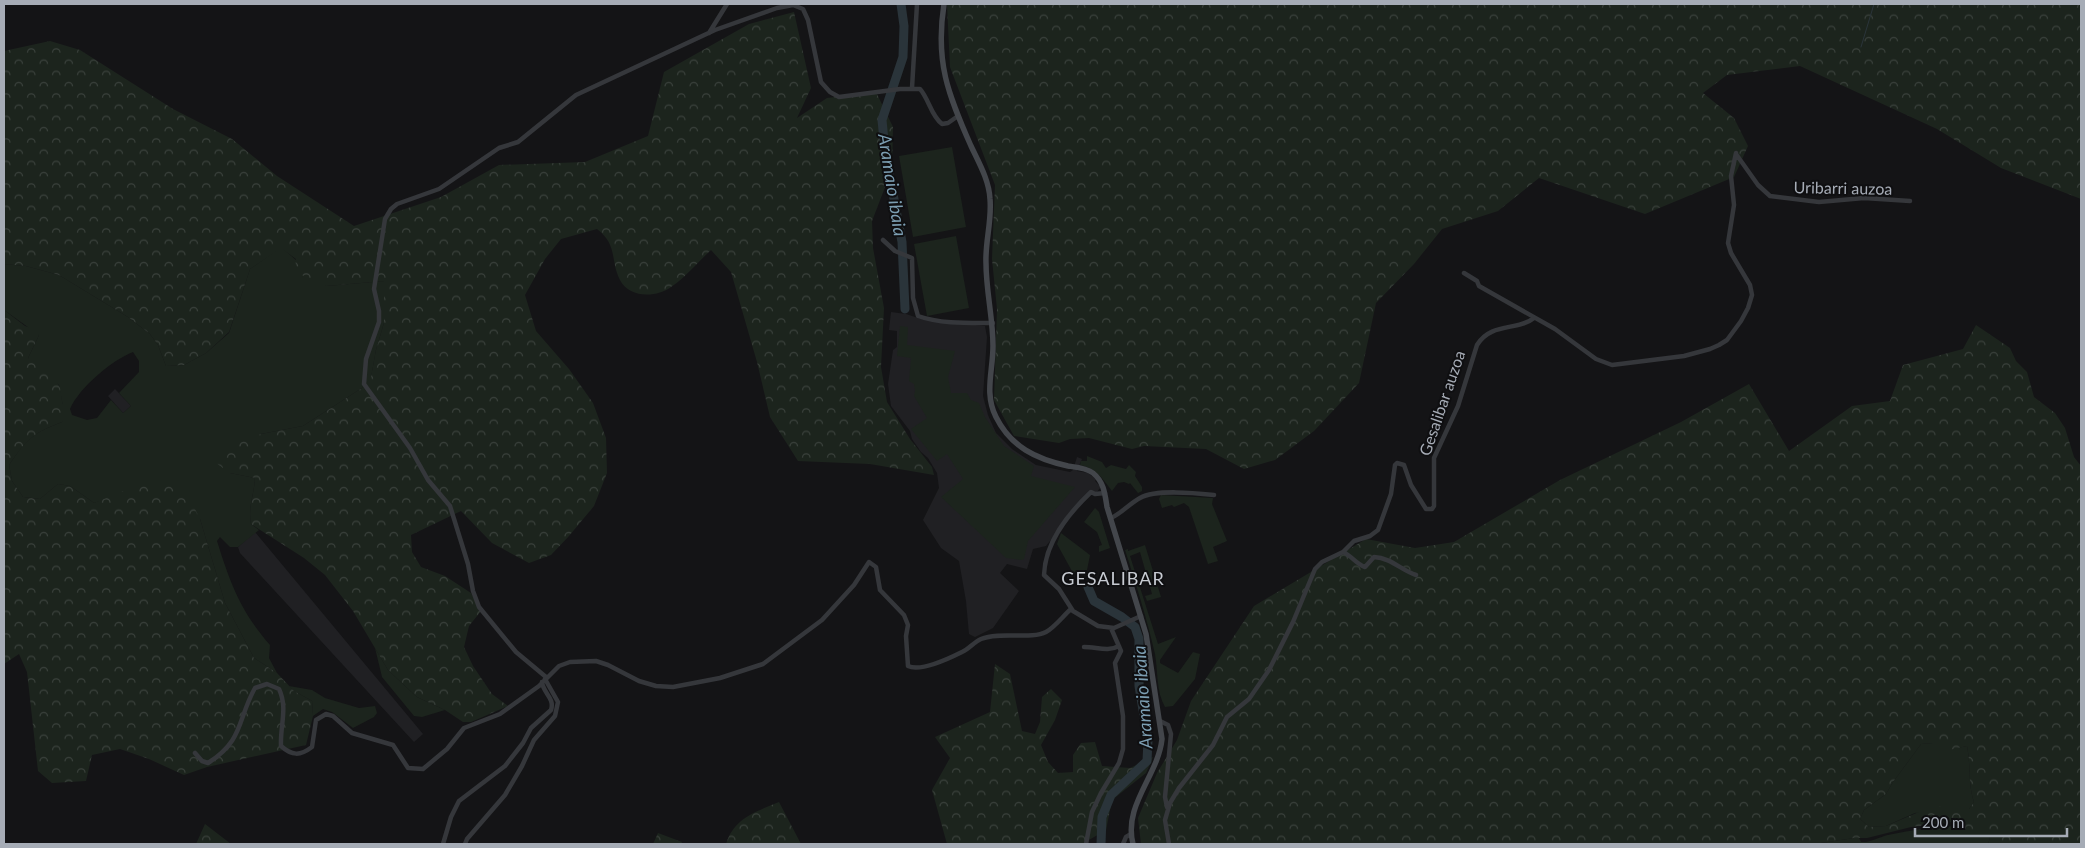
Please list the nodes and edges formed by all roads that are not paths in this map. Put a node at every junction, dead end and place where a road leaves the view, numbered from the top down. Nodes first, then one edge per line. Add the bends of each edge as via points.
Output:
1 (727, 4) edge
2 (917, 4) edge
3 (944, 4) edge
4 (708, 34) junction
5 (912, 88) junction
6 (958, 116) junction
7 (1910, 201) dead end
8 (883, 240) dead end
9 (1464, 273) dead end
10 (1534, 318) junction
11 (993, 323) junction
12 (1105, 493) junction
13 (1214, 495) dead end
14 (1111, 518) junction
15 (1342, 552) junction
16 (1416, 575) dead end
17 (1071, 609) junction
18 (1141, 616) junction
19 (1111, 628) junction
20 (1084, 647) dead end
21 (1120, 649) junction
22 (544, 679) junction
23 (1160, 721) junction
24 (195, 753) dead end
25 (1167, 807) junction
26 (1131, 834) junction
27 (443, 844) edge
28 (465, 844) edge
29 (1086, 844) edge
30 (1123, 844) edge
31 (1133, 844) edge
32 (1169, 844) edge

1 - 4 street
2 - 5 street
3 - 6 main road via 941,62
4 - 5 street via 777,8 794,5 803,9 808,20 821,82 830,92 839,97
4 - 22 street via 576,95 518,142 499,148 439,189 397,204 385,219 374,289 379,322 366,360 364,384 410,448 428,480 450,506 479,607 516,652
5 - 6 street via 925,94 942,124
6 - 11 main road via 982,169 990,197 986,264
7 - 10 street, Uribarri auzoa via 1864,198 1819,202 1776,198 1766,193 1736,154 1731,176 1734,205 1728,243 1752,290 1748,308 1727,340 1710,349 1684,356 1612,365 1596,360
8 - 11 street via 900,254 912,258 913,293 918,316
9 - 10 street via 1479,286
10 - 15 street, Gesalibar auzoa via 1492,332 1476,345 1458,406 1434,458 1433,508 1426,508 1411,485 1404,465 1397,464 1379,528
11 - 12 main road via 990,400 1006,433 1021,449 1040,459 1093,473
12 - 14 main road
12 - 17 street via 1091,492 1058,530 1047,551 1044,574 1059,589
13 - 14 street via 1150,493
14 - 18 main road
15 - 16 street via 1365,567 1374,557 1382,558
15 - 25 street, Gesalibar auzoa via 1315,569 1269,670 1249,699 1227,717 1211,748
17 - 19 street via 1098,626
17 - 22 street via 1045,632 981,638 964,652 913,668 908,666 906,658 908,625 904,615 880,590 876,567 869,562 854,585 822,620 763,664 720,678 673,687 639,681 608,665 588,660 559,666
18 - 19 street
18 - 23 main road
19 - 21 street
20 - 21 street
21 - 29 street via 1115,663 1123,716 1123,749 1092,812
22 - 24 street via 500,714 464,728 447,749 423,770 408,768 394,745 352,733 333,716 326,714 316,720 312,747 295,755 282,746 283,697 279,688 267,684 255,688 240,729 219,756 208,763
22 - 27 street via 542,685 551,699 551,710 531,728 505,766 459,802
22 - 28 street via 558,702 555,716 534,740 504,795
23 - 25 street via 1168,725 1171,734
23 - 26 main road via 1162,738 1159,752 1137,801
25 - 32 street via 1165,820
26 - 30 street
26 - 31 main road

